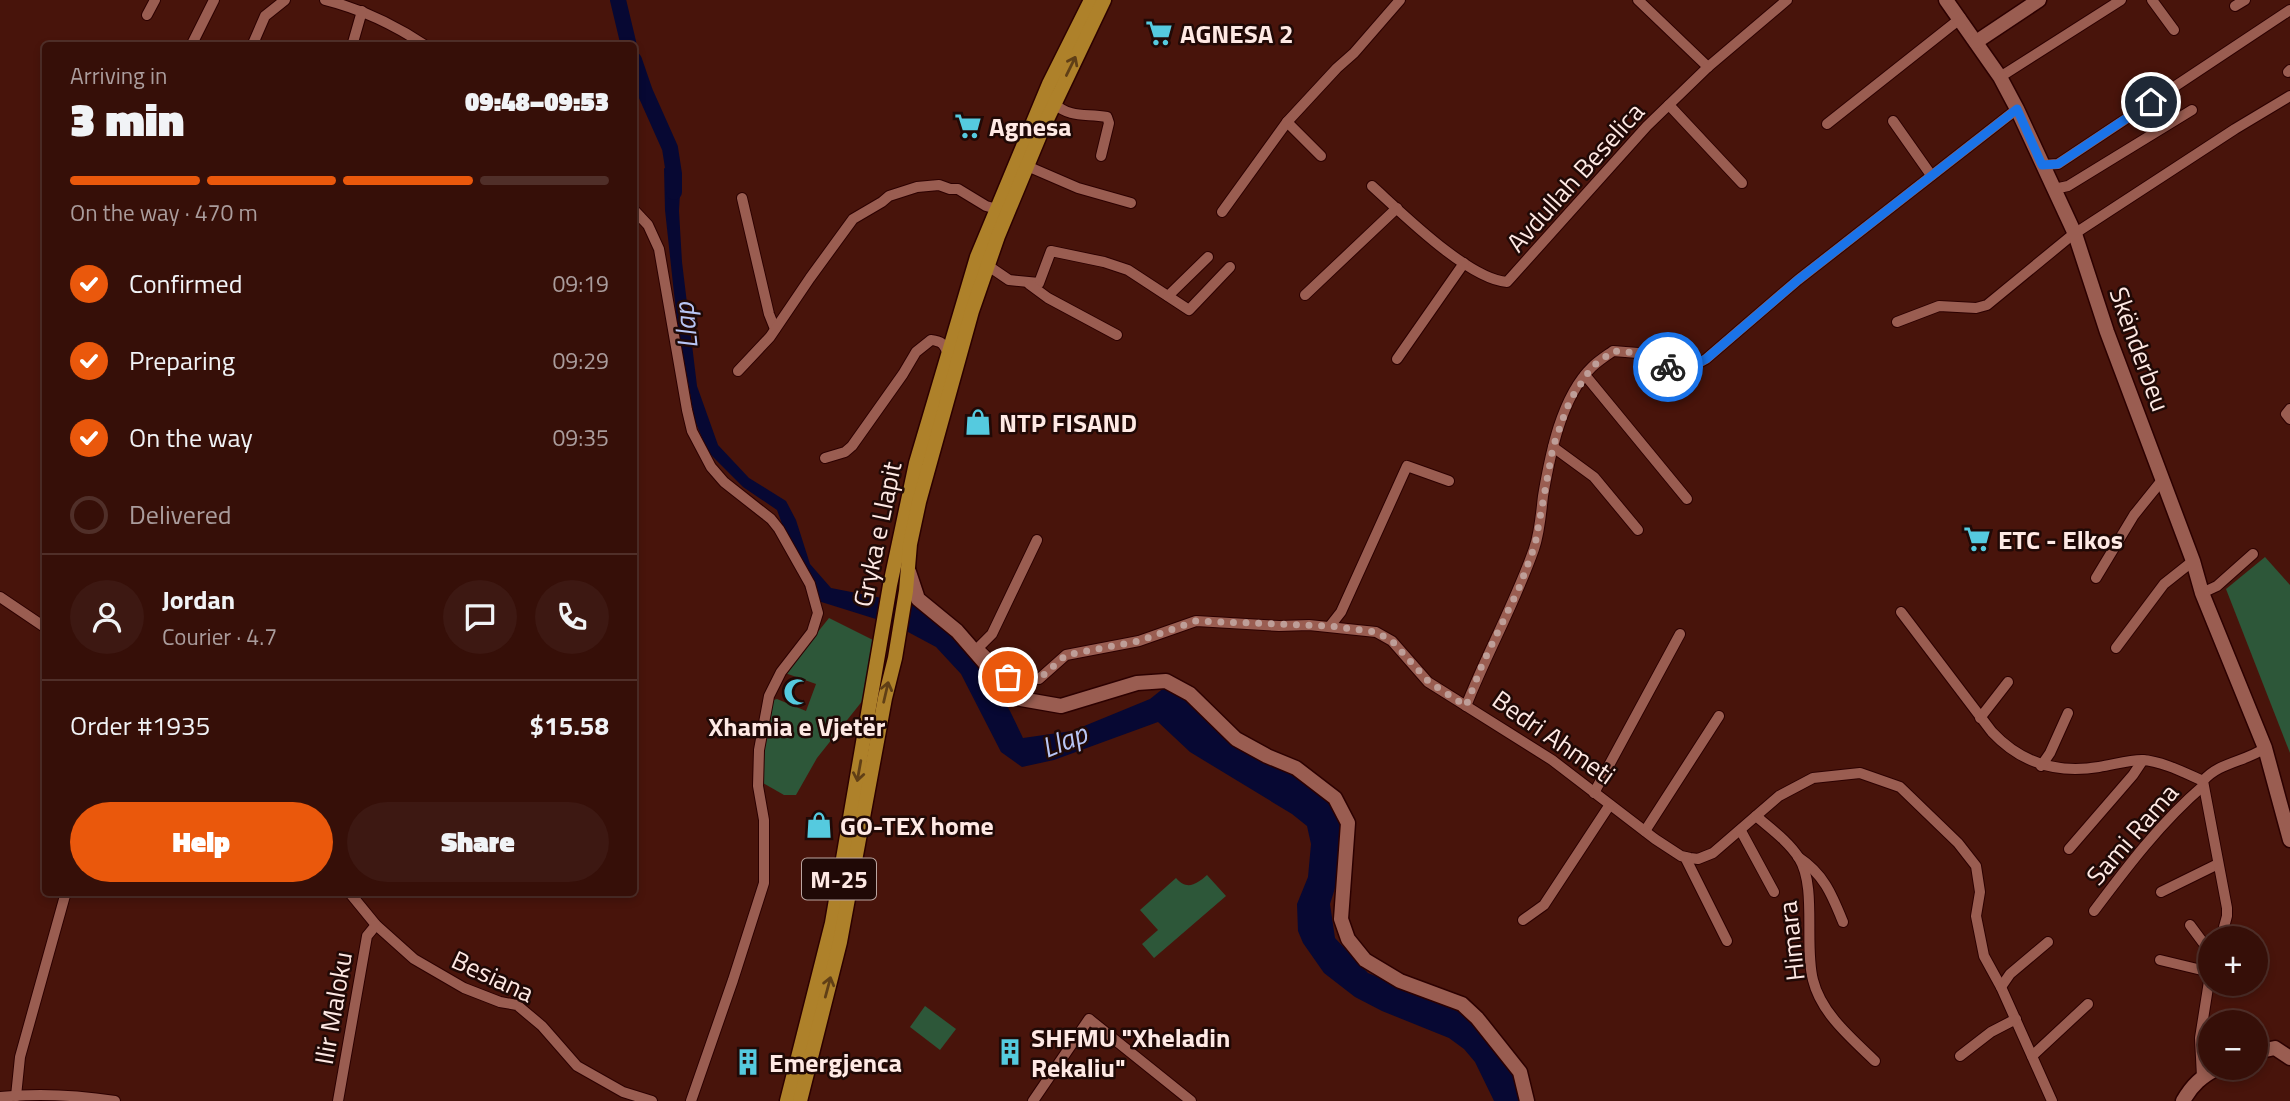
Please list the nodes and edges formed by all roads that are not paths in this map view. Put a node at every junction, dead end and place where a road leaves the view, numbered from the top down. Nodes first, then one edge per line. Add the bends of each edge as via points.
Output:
1 (155, 0) edge
2 (214, 0) edge
3 (285, 0) edge
4 (330, 0) edge
5 (1091, 0) edge
6 (1104, 0) edge
7 (1400, 0) edge
8 (1638, 0) edge
9 (1787, 0) edge
10 (1946, 0) edge
11 (2039, 0) edge
12 (2121, 0) edge
13 (2152, 0) edge
14 (2290, 10) edge
15 (362, 11) junction
16 (147, 15) dead end
17 (1961, 18) junction
18 (2174, 30) dead end
19 (193, 42) edge
20 (254, 42) edge
21 (353, 42) edge
22 (420, 42) edge
23 (1976, 42) junction
24 (1708, 67) junction
25 (2000, 77) junction
26 (2290, 96) edge
27 (1053, 103) junction
28 (1669, 105) junction
29 (2017, 109) junction
30 (2192, 110) dead end
31 (1893, 121) dead end
32 (1287, 122) junction
33 (1827, 124) dead end
34 (1101, 156) dead end
35 (1321, 156) dead end
36 (2042, 165) junction
37 (1027, 166) junction
38 (1931, 175) junction
39 (1742, 183) dead end
40 (1372, 186) dead end
41 (2054, 189) junction
42 (742, 198) dead end
43 (1131, 203) dead end
44 (1397, 208) junction
45 (997, 209) junction
46 (1222, 212) dead end
47 (637, 215) edge
48 (2075, 234) junction
49 (1208, 257) dead end
50 (1464, 262) junction
51 (987, 265) junction
52 (1230, 267) dead end
53 (1022, 281) junction
54 (1305, 295) dead end
55 (1168, 296) junction
56 (967, 309) junction
57 (1897, 322) dead end
58 (775, 329) junction
59 (1117, 335) dead end
60 (952, 354) junction
61 (1397, 359) dead end
62 (738, 371) dead end
63 (1585, 375) junction
64 (2290, 409) edge
65 (2290, 419) edge
66 (1553, 447) junction
67 (825, 458) dead end
68 (2163, 479) junction
69 (1449, 481) dead end
70 (1688, 499) dead end
71 (1638, 530) dead end
72 (1037, 540) dead end
73 (2253, 554) dead end
74 (2193, 561) junction
75 (2096, 578) dead end
76 (911, 587) junction
77 (2202, 593) junction
78 (0, 597) edge
79 (1900, 612) dead end
80 (42, 625) edge
81 (1330, 626) junction
82 (1680, 634) dead end
83 (2116, 648) dead end
84 (2008, 682) dead end
85 (1466, 706) junction
86 (2068, 713) dead end
87 (1719, 716) dead end
88 (1980, 718) junction
89 (2264, 748) junction
90 (2143, 760) junction
91 (2042, 766) junction
92 (2203, 784) junction
93 (1594, 793) junction
94 (2285, 803) edge
95 (1609, 806) junction
96 (1756, 817) junction
97 (1645, 831) junction
98 (1741, 831) junction
99 (2290, 840) edge
100 (2069, 849) dead end
101 (1798, 856) junction
102 (1685, 857) junction
103 (2218, 864) junction
104 (1774, 892) dead end
105 (2161, 892) dead end
106 (65, 896) edge
107 (352, 896) edge
108 (2094, 911) dead end
109 (1523, 920) dead end
110 (1843, 922) dead end
111 (376, 925) junction
112 (2190, 925) dead end
113 (2224, 926) edge
114 (2198, 936) edge
115 (1727, 941) dead end
116 (2048, 942) dead end
117 (2160, 960) dead end
118 (2198, 970) edge
119 (2001, 987) junction
120 (2088, 1004) dead end
121 (2016, 1019) junction
122 (2268, 1049) edge
123 (1960, 1056) dead end
124 (2032, 1056) junction
125 (2290, 1058) edge
126 (1875, 1060) dead end
127 (2199, 1080) edge
128 (16, 1096) junction
129 (0, 1097) edge
130 (621, 1097) edge
131 (115, 1101) edge
132 (338, 1101) edge
133 (652, 1101) edge
134 (691, 1101) edge
135 (787, 1101) edge
136 (800, 1101) edge
137 (1033, 1101) edge
138 (1191, 1101) edge
139 (1527, 1101) edge
140 (2052, 1101) edge
141 (2183, 1101) edge

1 - 16 street
2 - 19 street
3 - 20 street via 265,16
4 - 15 street
5 - 45 main road, Gryka e Llapit / M-25 via 1049,84
27 -> 6 main road, Gryka e Llapit / M-25
7 - 32 street
8 - 24 street
9 - 24 street, Avdullah Beselica
10 - 17 main road, Skënderbeu
11 - 23 main road
12 - 25 street
13 - 18 street
14 - 36 street via 2058,164
15 - 21 street
15 - 22 street
17 - 23 main road, Skënderbeu
17 - 33 street
23 - 25 main road, Skënderbeu
24 - 28 street, Avdullah Beselica
25 - 29 main road, Skënderbeu
26 - 48 street
27 - 34 street via 1071,114 1107,117
27 - 37 main road, Gryka e Llapit / M-25
28 - 39 street
28 - 50 street, Avdullah Beselica via 1507,282
29 - 36 main road, Skënderbeu
29 - 38 street
30 - 41 street via 2068,186
31 - 38 street
32 - 35 street
32 - 46 street
36 - 41 main road, Skënderbeu
37 - 43 street via 1078,188
37 - 51 main road, Gryka e Llapit / M-25
38 - 63 street via 1706,359 1669,367 1638,353 1613,351
40 - 44 street, Avdullah Beselica
41 - 48 main road, Skënderbeu
42 - 58 street
44 - 50 street, Avdullah Beselica
44 - 54 street
45 - 56 main road, Gryka e Llapit / M-25 via 977,257
45 - 58 street via 958,188 939,185 889,195 853,219
47 - 134 street via 648,225 659,249 687,410 704,457 724,482 779,529 810,584 818,613 812,632 769,696 758,786 764,820 764,883
48 - 57 street via 1987,305 1939,306
48 - 68 main road, Skënderbeu
49 - 55 street
50 - 61 street
51 - 53 street via 1009,280
51 - 56 main road, Gryka e Llapit / M-25
52 - 55 street via 1189,310
53 - 55 street via 1039,283 1051,251 1128,270
53 - 59 street
56 - 60 main road, Gryka e Llapit / M-25
58 - 62 street
60 - 67 street via 939,340 931,340 916,352 852,446
60 - 76 main road, Gryka e Llapit / M-25 via 919,502 908,567
60 -> 135 main road, Gryka e Llapit / M-25 via 916,463 890,585 832,923
63 - 66 street
63 - 70 street
64 - 65 street via 2286,414
66 - 71 street via 1594,477
66 - 85 street via 1535,545
68 - 74 main road, Skënderbeu
68 - 75 street via 2134,515
69 - 81 street via 1407,466 1341,612
72 - 81 street, Bedri Ahmeti via 992,634 978,648 1008,677 1039,679 1066,655 1139,641 1196,621
73 - 77 street via 2217,586
74 - 77 main road, Skënderbeu
74 - 83 street via 2164,584
136 -> 76 main road, Gryka e Llapit / M-25 via 840,942 885,698
76 - 139 main road via 1021,699 1061,706 1137,683 1166,681 1190,694 1236,739 1296,768 1335,798 1348,823 1341,919 1348,939 1365,960 1401,981 1462,1004 1478,1018 1520,1072
77 - 89 main road, Skënderbeu
78 - 80 street
79 - 88 street
81 - 85 street, Bedri Ahmeti via 1384,636 1429,682
82 - 93 street
84 - 88 street
85 - 93 street, Bedri Ahmeti via 1552,760
86 - 91 street
87 - 97 street
88 - 91 street via 2006,747
89 - 92 street, Sami Rama via 2211,772
89 - 94 main road, Skënderbeu
90 - 91 street via 2077,769
90 - 92 street via 2176,769
90 - 100 street
92 - 103 street
92 - 108 street, Sami Rama
93 - 95 street, Bedri Ahmeti
94 - 99 main road, Skënderbeu
95 - 97 street, Bedri Ahmeti
95 - 109 street via 1544,905
96 - 98 street
96 - 101 street, Himara
96 - 119 street via 1779,796 1813,778 1860,773 1900,788 1976,866 1980,940
97 - 102 street, Bedri Ahmeti
98 - 102 street via 1713,853 1698,859
98 - 104 street
101 - 110 street via 1814,867
101 - 126 street, Himara via 1806,872 1813,981 1828,1012
102 - 115 street
103 - 105 street
103 - 113 street via 2227,916
106 - 128 street via 20,1057
107 - 111 street, Besiana
111 - 130 street, Besiana via 414,959 446,979 517,1005 577,1066
111 - 132 street, Ilir Maloku via 367,936
112 - 114 street
116 - 119 street
117 - 118 street
119 - 121 street
120 - 124 street
121 - 123 street
121 - 124 street
122 - 125 main road via 2275,1048
124 - 140 street
127 - 141 main road
128 - 129 street
128 - 131 street via 71,1095
130 - 133 street, Besiana
137 - 138 street via 1089,1018

